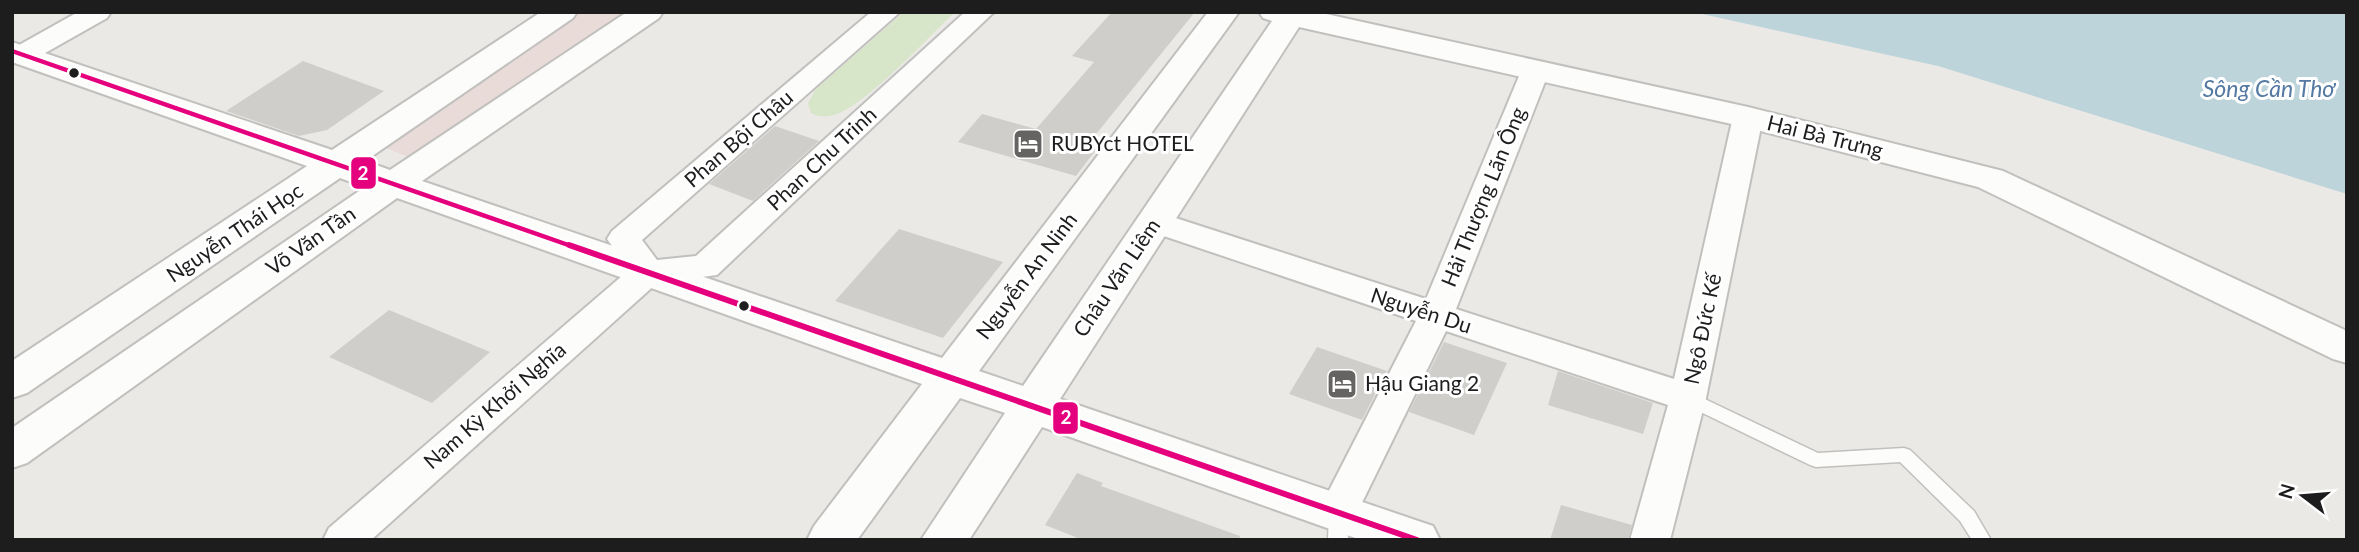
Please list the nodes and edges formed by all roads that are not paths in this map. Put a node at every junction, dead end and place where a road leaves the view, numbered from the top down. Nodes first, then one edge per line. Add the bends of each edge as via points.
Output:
1 (98, 12) edge
2 (562, 12) edge
3 (648, 12) edge
4 (887, 12) edge
5 (981, 12) edge
6 (1224, 12) edge
7 (1282, 14) edge
8 (17, 53) edge
9 (1536, 69) junction
10 (1748, 117) junction
11 (338, 164) junction
12 (393, 184) junction
13 (1154, 222) junction
14 (648, 272) junction
15 (1436, 317) junction
16 (2347, 348) edge
17 (951, 377) junction
18 (12, 383) edge
19 (1688, 398) junction
20 (1032, 406) junction
21 (12, 451) edge
22 (1338, 526) edge
23 (343, 540) edge
24 (830, 540) edge
25 (944, 540) edge
26 (1417, 540) edge
27 (1650, 540) edge
28 (1982, 540) edge

1 - 8 street
2 - 11 street, Nguyễn Thái Học
3 - 12 street, Võ Văn Tần
4 - 14 street, Phan Bội Châu via 622,239
5 - 14 street, Phan Chu Trinh via 705,267
6 - 17 street, Nguyễn An Ninh
7 - 9 street, Hai Bà Trưng
7 - 13 street, Châu Văn Liêm
8 - 11 street
9 - 10 street, Hai Bà Trưng
9 - 15 street, Hải Thượng Lãn Ông
10 - 16 street, Hai Bà Trưng via 1990,179
10 - 19 street, Ngô Đức Kế
11 - 12 street
11 - 18 street, Nguyễn Thái Học
12 - 14 street
12 - 21 street, Võ Văn Tần
13 - 15 street, Nguyễn Du
13 - 20 street, Châu Văn Liêm
14 - 17 street
14 - 23 street, Nam Kỳ Khởi Nghĩa
15 - 19 street, Nguyễn Du
15 - 22 street, Hải Thượng Lãn Ông
17 - 20 street
17 - 24 street, Nguyễn An Ninh
19 - 27 street, Ngô Đức Kế
19 - 28 lane via 1816,460 1904,455 1967,516
20 - 22 street
20 - 25 street, Châu Văn Liêm
22 - 26 street

